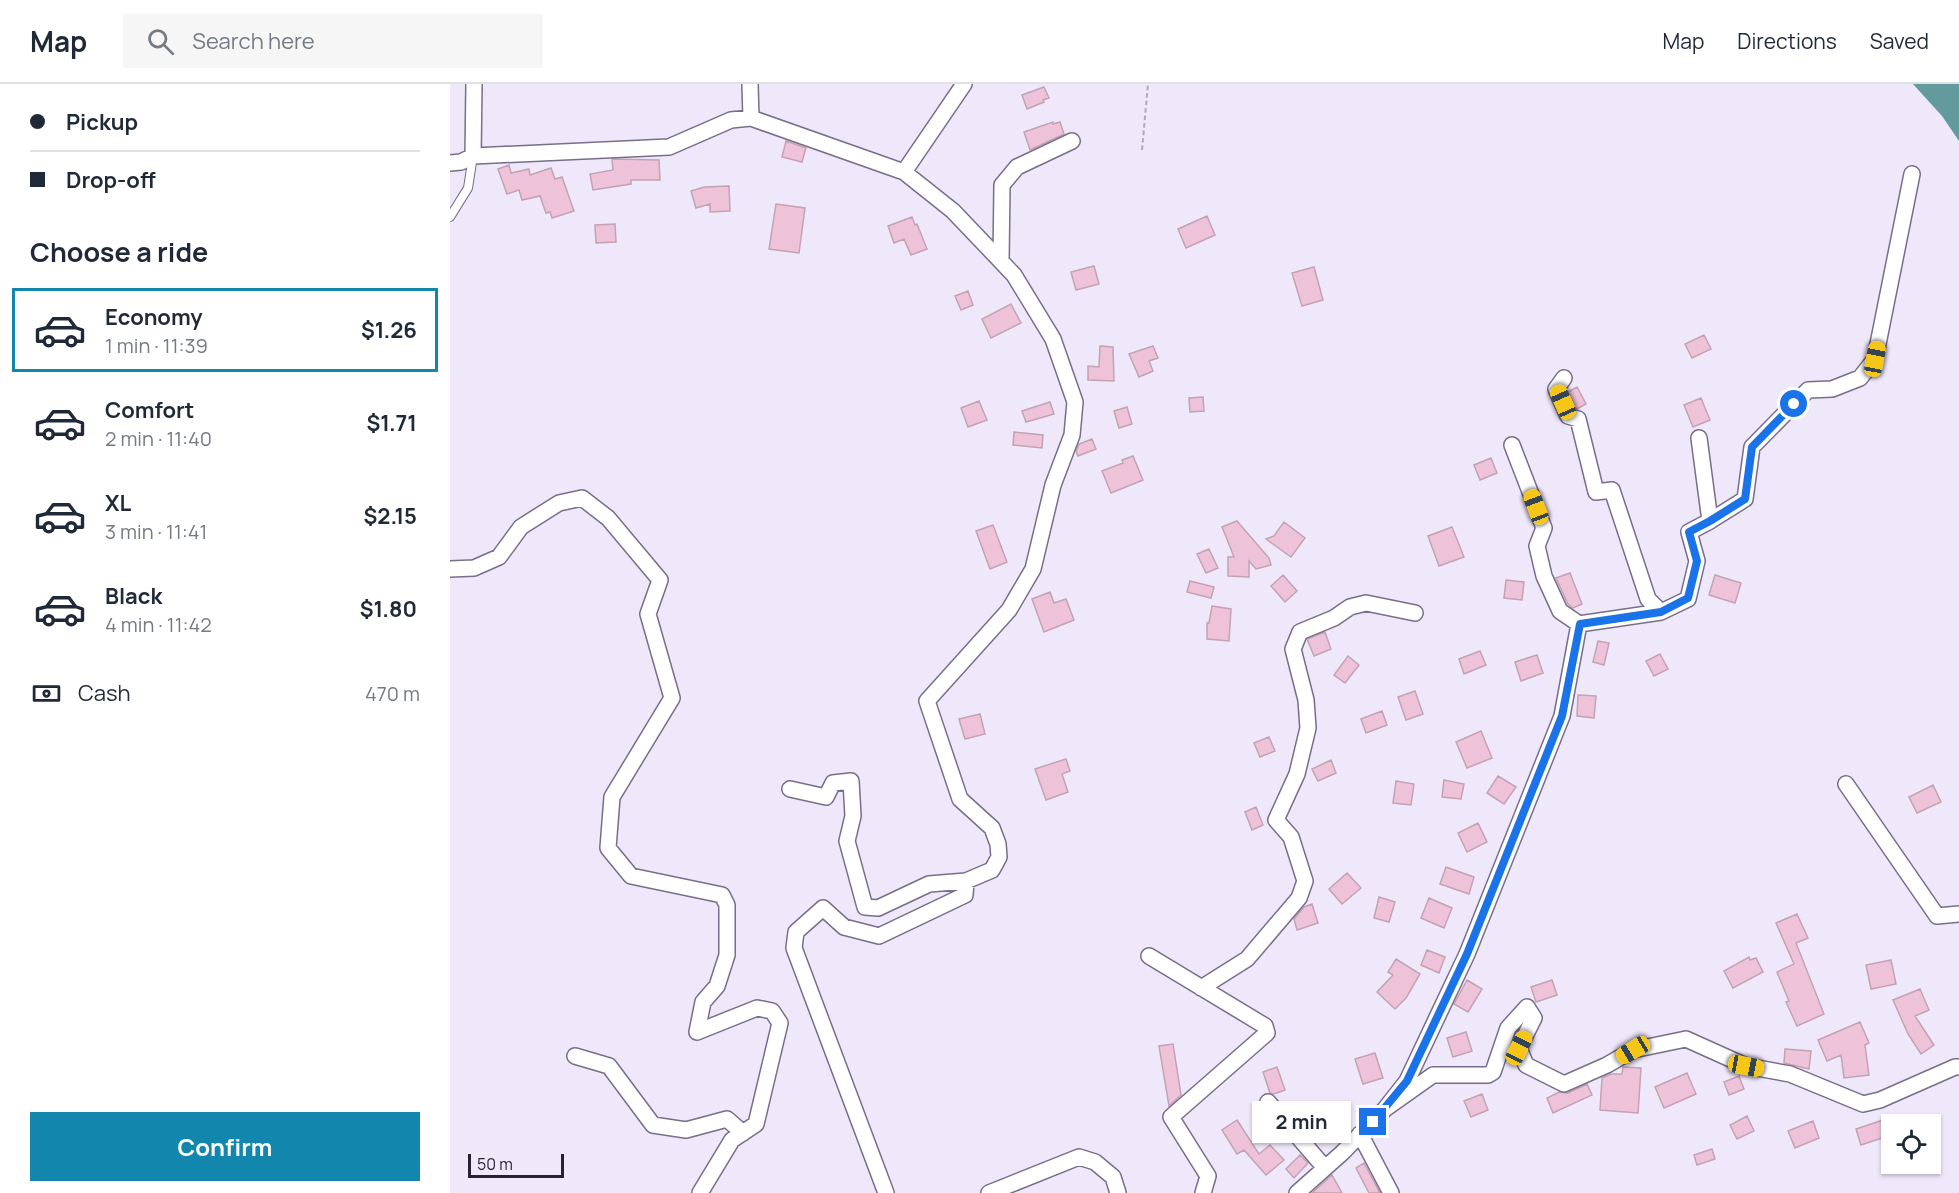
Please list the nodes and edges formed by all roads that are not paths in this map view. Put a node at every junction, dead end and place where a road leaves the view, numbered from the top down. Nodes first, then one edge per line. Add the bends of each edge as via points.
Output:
1 (474, 84) edge
2 (750, 84) edge
3 (964, 84) edge
4 (751, 118) junction
5 (1072, 141) dead end
6 (473, 156) junction
7 (450, 163) edge
8 (904, 172) junction
9 (1912, 174) dead end
10 (450, 216) edge
11 (1001, 261) junction
12 (1564, 378) dead end
13 (1699, 438) dead end
14 (1512, 445) dead end
15 (1710, 521) junction
16 (450, 569) edge
17 (1661, 612) junction
18 (1415, 613) dead end
19 (1580, 624) junction
20 (1846, 784) dead end
21 (790, 789) dead end
22 (966, 881) junction
23 (1959, 914) edge
24 (1149, 956) dead end
25 (1201, 987) junction
26 (575, 1056) dead end
27 (1959, 1067) edge
28 (1268, 1101) dead end
29 (1385, 1109) junction
30 (743, 1133) junction
31 (1360, 1134) junction
32 (1325, 1168) junction
33 (700, 1193) edge
34 (886, 1193) edge
35 (989, 1193) edge
36 (1118, 1193) edge
37 (1203, 1193) edge
38 (1297, 1193) edge
39 (1390, 1193) edge

1 - 6 street
2 - 4 street
3 - 8 street
4 - 6 street via 731,120 669,147
4 - 8 street
5 - 11 street via 1017,167 1002,185
6 - 7 street
6 - 10 lane via 468,188
8 - 11 street via 953,211
9 - 15 street via 1875,359 1860,378 1832,389 1808,390 1752,447 1745,499
11 - 22 street via 1014,275 1053,339 1075,402 1072,435 1053,485 1033,569 1009,610 927,701 960,799 992,828 998,844 999,857 992,870
12 - 17 street via 1557,389 1569,416 1578,419 1596,492 1612,490 1648,598
13 - 15 street
14 - 19 street via 1544,528 1538,546 1544,576 1560,611
15 - 17 street via 1689,532 1697,561 1688,598
16 - 30 street via 474,568 499,557 521,527 559,503 582,498 608,518 660,580 648,614 672,698 612,797 608,848 631,876 722,894 727,905 727,955 717,986 703,1002 697,1032 757,1008 772,1011 780,1023 756,1124
17 - 19 street
18 - 25 street via 1365,603 1300,632 1293,649 1306,700 1308,728 1297,774 1276,820 1291,837 1305,881 1299,898 1247,959
19 - 29 street via 1562,716 1472,944 1407,1081
20 - 23 street via 1937,916
21 - 22 street via 826,797 833,783 851,781 853,816 847,841 865,907 878,908 929,884
22 - 34 street via 965,895 879,936 844,927 823,908 796,932 794,948
24 - 25 street
25 - 37 street via 1265,1026 1267,1032 1171,1117 1208,1176
26 - 30 street via 609,1066 653,1125 686,1130 727,1119
27 - 29 street via 1863,1104 1790,1074 1746,1066 1686,1039 1633,1050 1563,1084 1526,1065 1519,1048 1533,1018 1527,1007 1508,1028 1493,1072 1433,1075
28 - 32 street
29 - 31 street
30 - 33 street via 732,1140
31 - 32 street
31 - 39 street
32 - 38 street
35 - 36 street via 1079,1157 1095,1162 1113,1177

